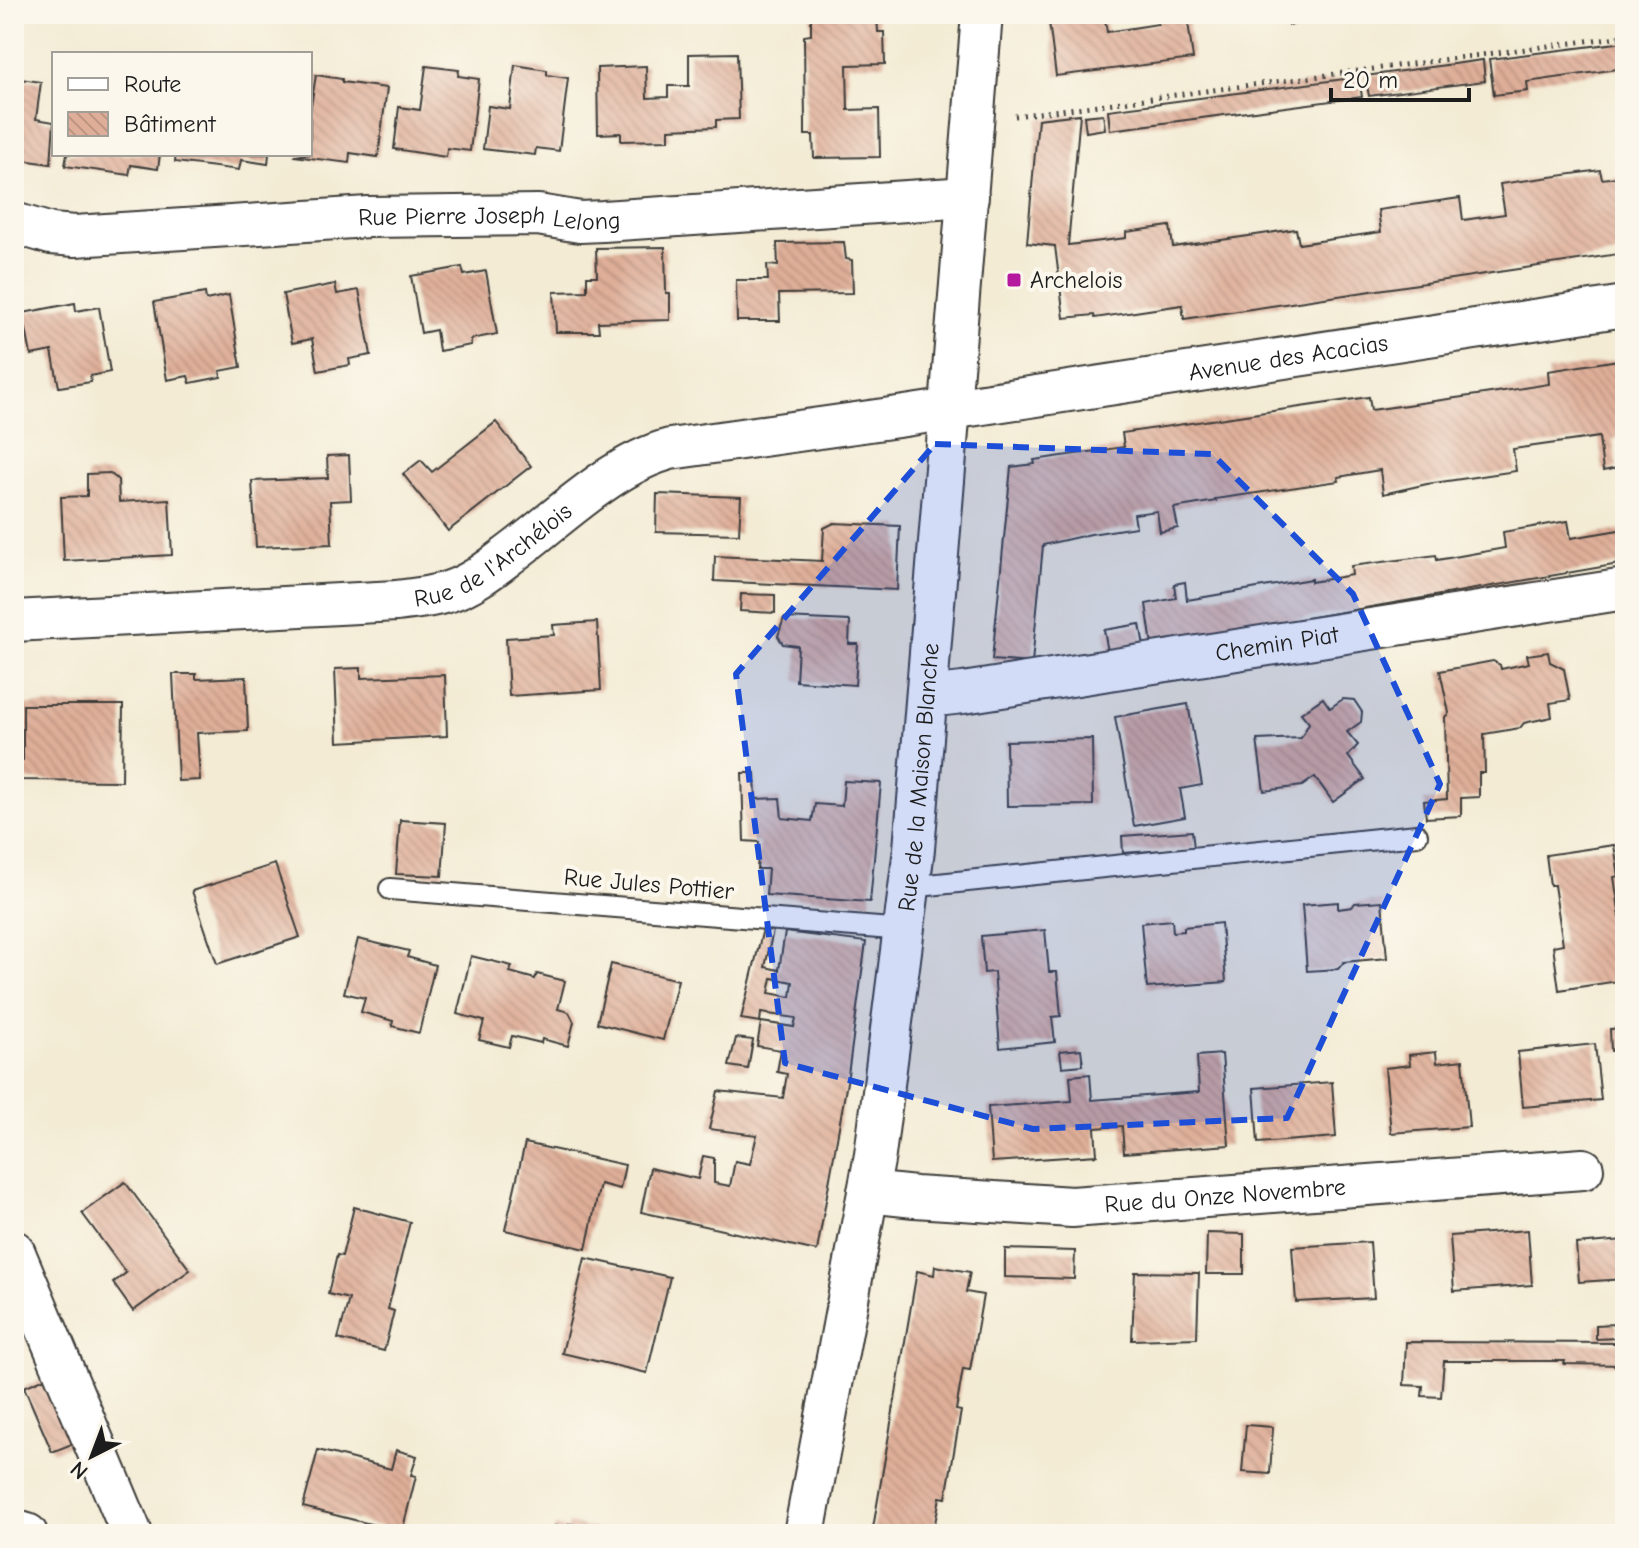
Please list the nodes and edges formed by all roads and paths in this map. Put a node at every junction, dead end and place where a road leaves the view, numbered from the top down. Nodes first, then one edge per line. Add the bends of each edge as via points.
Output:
1 (982, 14) edge
2 (1625, 36) edge
3 (975, 121) junction
4 (968, 197) junction
5 (14, 223) edge
6 (1625, 306) edge
7 (952, 409) junction
8 (1625, 589) edge
9 (14, 621) edge
10 (927, 697) junction
11 (1417, 835) dead end
12 (909, 887) junction
13 (390, 889) dead end
14 (904, 930) junction
15 (1583, 1169) dead end
16 (868, 1192) junction
17 (14, 1251) edge
18 (14, 1530) edge
19 (27, 1534) edge
20 (132, 1534) edge
21 (804, 1534) edge

1 - 3 street, Rue de la Maison Blanche
2 - 3 path
3 - 4 street, Rue de la Maison Blanche
4 - 5 street, Rue Pierre Joseph Lelong via 603,221 538,215 382,216 75,236
4 - 7 street, Rue de la Maison Blanche
6 - 7 street, Avenue des Acacias
7 - 9 street, Rue de l'Archélois via 649,455 487,572 426,597
7 - 10 street, Rue de la Maison Blanche
8 - 10 street, Chemin Piat
10 - 12 street, Rue de la Maison Blanche
11 - 12 lane
12 - 14 street, Rue de la Maison Blanche
13 - 14 lane, Rue Jules Pottier
14 - 16 street, Rue de la Maison Blanche
15 - 16 street, Rue du Onze Novembre via 1072,1207
16 - 21 street, Rue de la Maison Blanche
17 - 20 street
18 - 19 street

